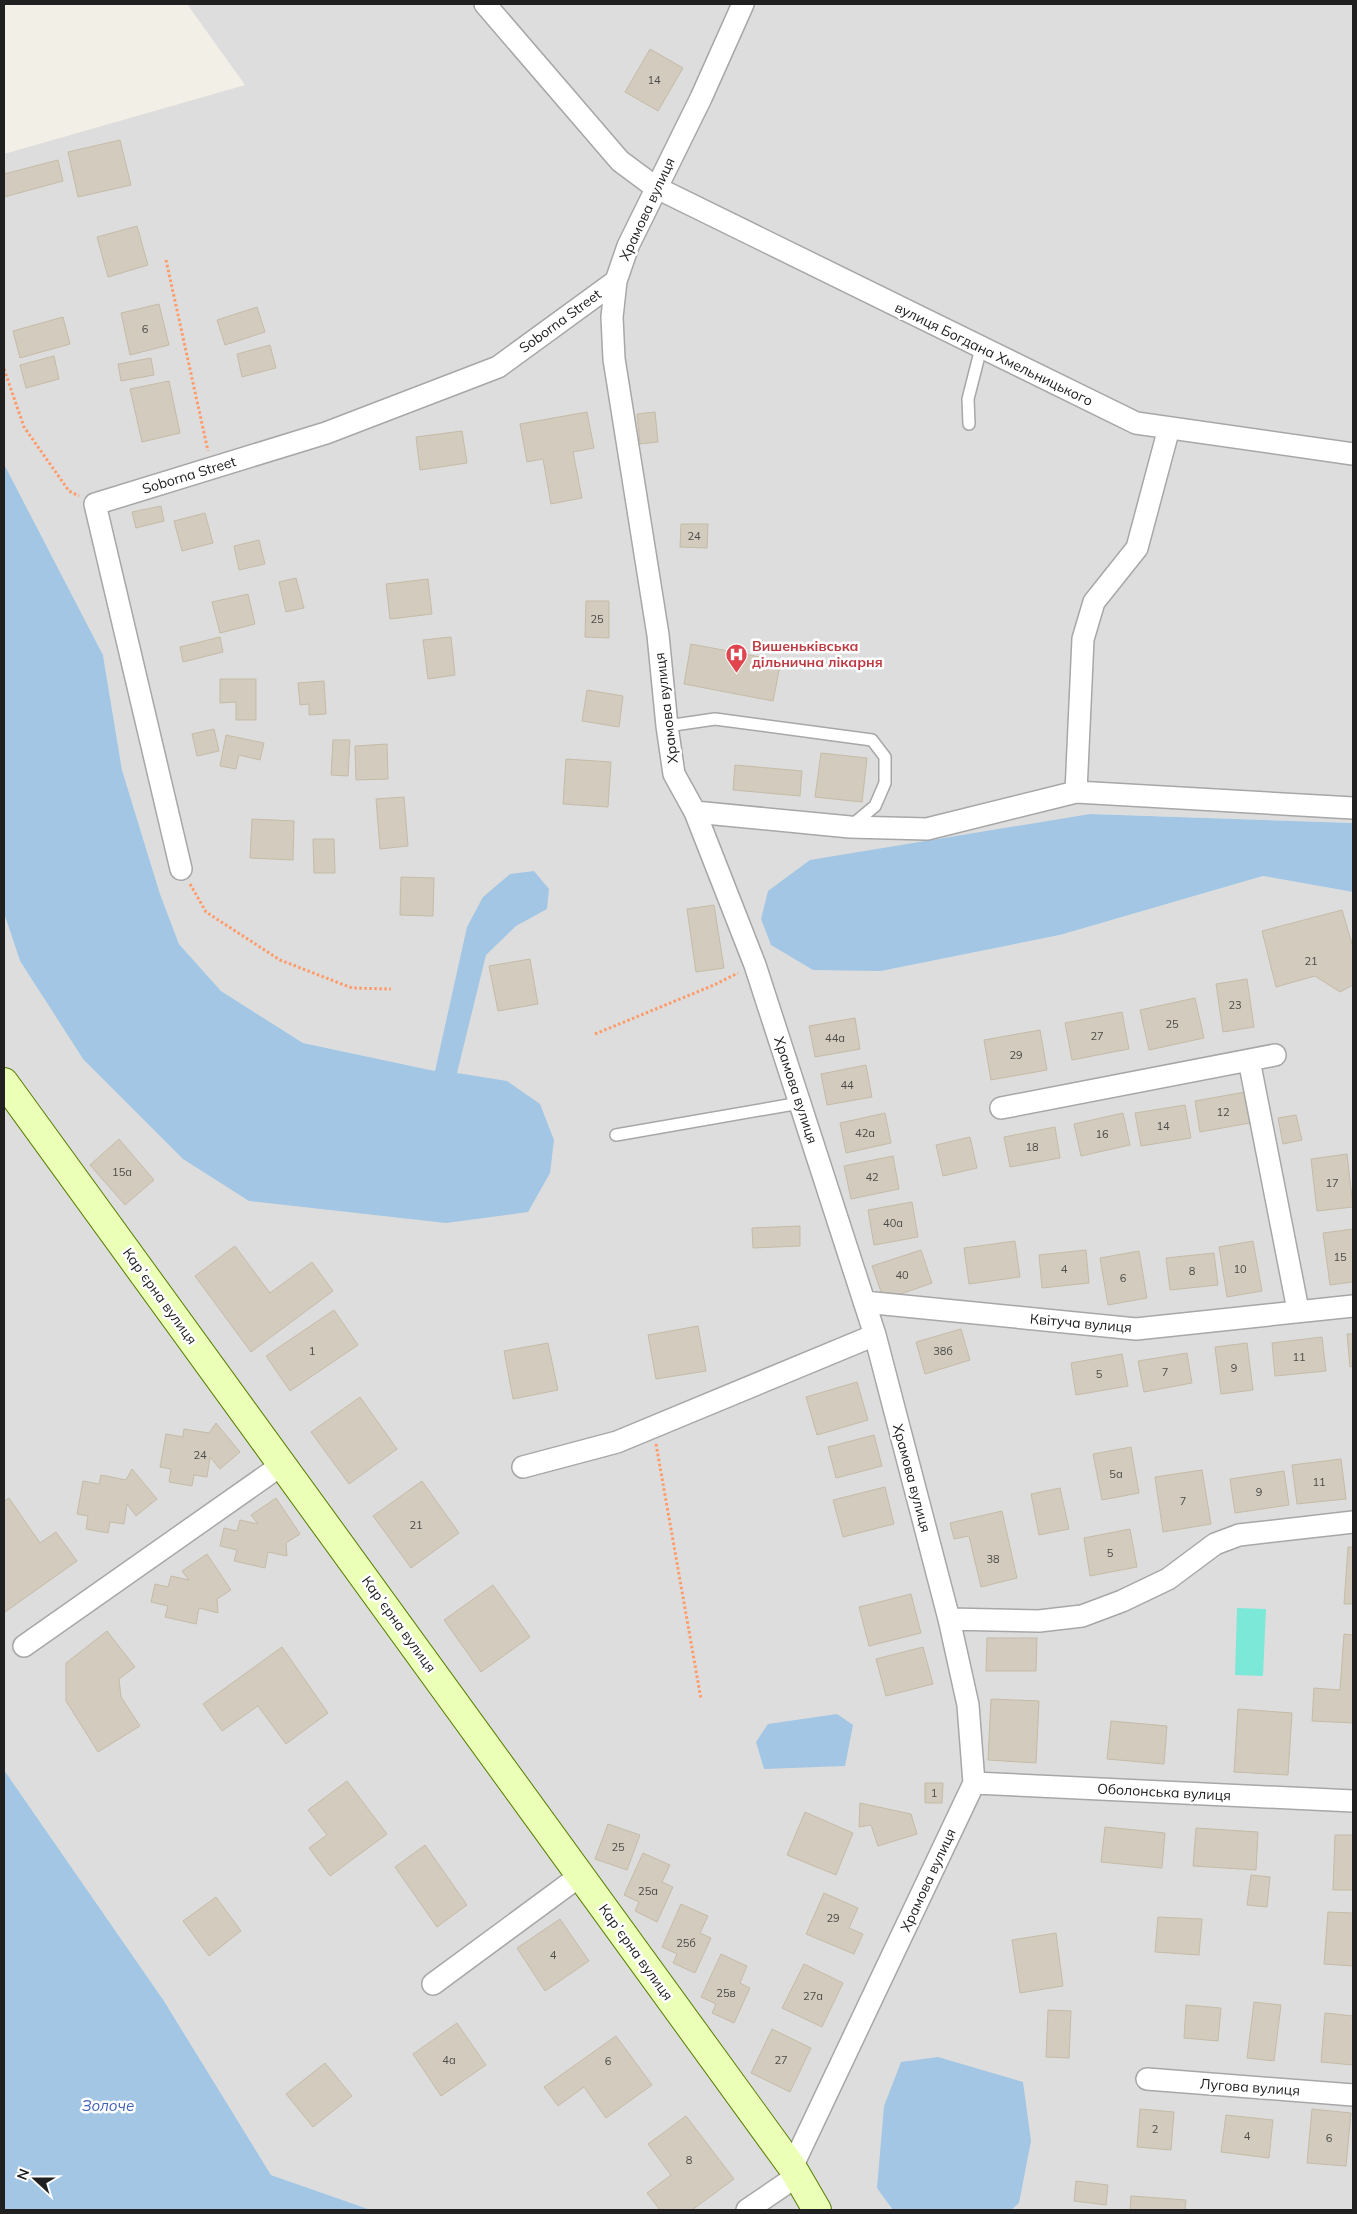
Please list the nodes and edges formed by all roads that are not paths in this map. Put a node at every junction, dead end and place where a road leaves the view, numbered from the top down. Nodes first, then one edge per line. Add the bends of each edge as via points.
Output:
1 (485, 4) edge
2 (743, 4) edge
3 (655, 187) junction
4 (616, 281) junction
5 (981, 348) junction
6 (968, 424) dead end
7 (1169, 428) junction
8 (1353, 454) edge
9 (667, 726) junction
10 (1076, 792) junction
11 (1353, 808) edge
12 (695, 812) junction
13 (850, 827) junction
14 (181, 869) road end
15 (1275, 1055) dead end
16 (1249, 1060) junction
17 (5, 1088) edge
18 (800, 1102) junction
19 (1001, 1108) dead end
20 (616, 1135) dead end
21 (864, 1302) junction
22 (1353, 1306) edge
23 (1298, 1310) junction
24 (875, 1335) junction
25 (283, 1464) junction
26 (523, 1467) dead end
27 (1353, 1522) edge
28 (949, 1619) junction
29 (24, 1646) dead end
30 (974, 1783) junction
31 (1353, 1801) edge
32 (581, 1874) junction
33 (433, 1984) dead end
34 (1147, 2079) dead end
35 (1353, 2095) edge
36 (795, 2171) junction
37 (747, 2210) edge
38 (817, 2210) edge

1 - 3 street via 620,161
2 - 3 street, Храмова вулиця via 701,98
3 - 4 street, Храмова вулиця
3 - 5 street, вулиця Богдана Хмельницького
4 - 9 street, Храмова вулиця via 612,317 614,359 658,635
4 - 14 street, Soborna Street via 498,367 326,433 95,504
5 - 6 lane via 968,399
5 - 7 street, вулиця Богдана Хмельницького via 1136,424
7 - 8 street, вулиця Богдана Хмельницького
7 - 10 street via 1137,548 1094,602 1083,639
9 - 12 street, Храмова вулиця via 674,774
9 - 13 lane via 715,719 872,740 885,757 885,783 874,806
10 - 11 street
10 - 13 street via 927,829
12 - 13 street
12 - 18 street, Храмова вулиця via 755,965
15 - 16 street
16 - 19 street
16 - 23 street
17 - 25 street, Карʼєрна вулиця
18 - 20 lane
18 - 21 street, Храмова вулиця
21 - 23 street, Квітуча вулиця via 1136,1329
21 - 24 street, Храмова вулиця
22 - 23 street, Квітуча вулиця
24 - 26 street via 617,1442
24 - 28 street, Храмова вулиця
25 - 29 street
25 - 32 street, Карʼєрна вулиця
27 - 28 street via 1239,1535 1215,1544 1168,1579 1082,1616 1039,1621
28 - 30 street, Храмова вулиця via 968,1705
30 - 31 street, Оболонська вулиця
30 - 36 street, Храмова вулиця
32 - 33 street
32 - 36 street, Карʼєрна вулиця
34 - 35 street, Лугова вулиця
36 - 37 street
36 - 38 street, Карʼєрна вулиця

